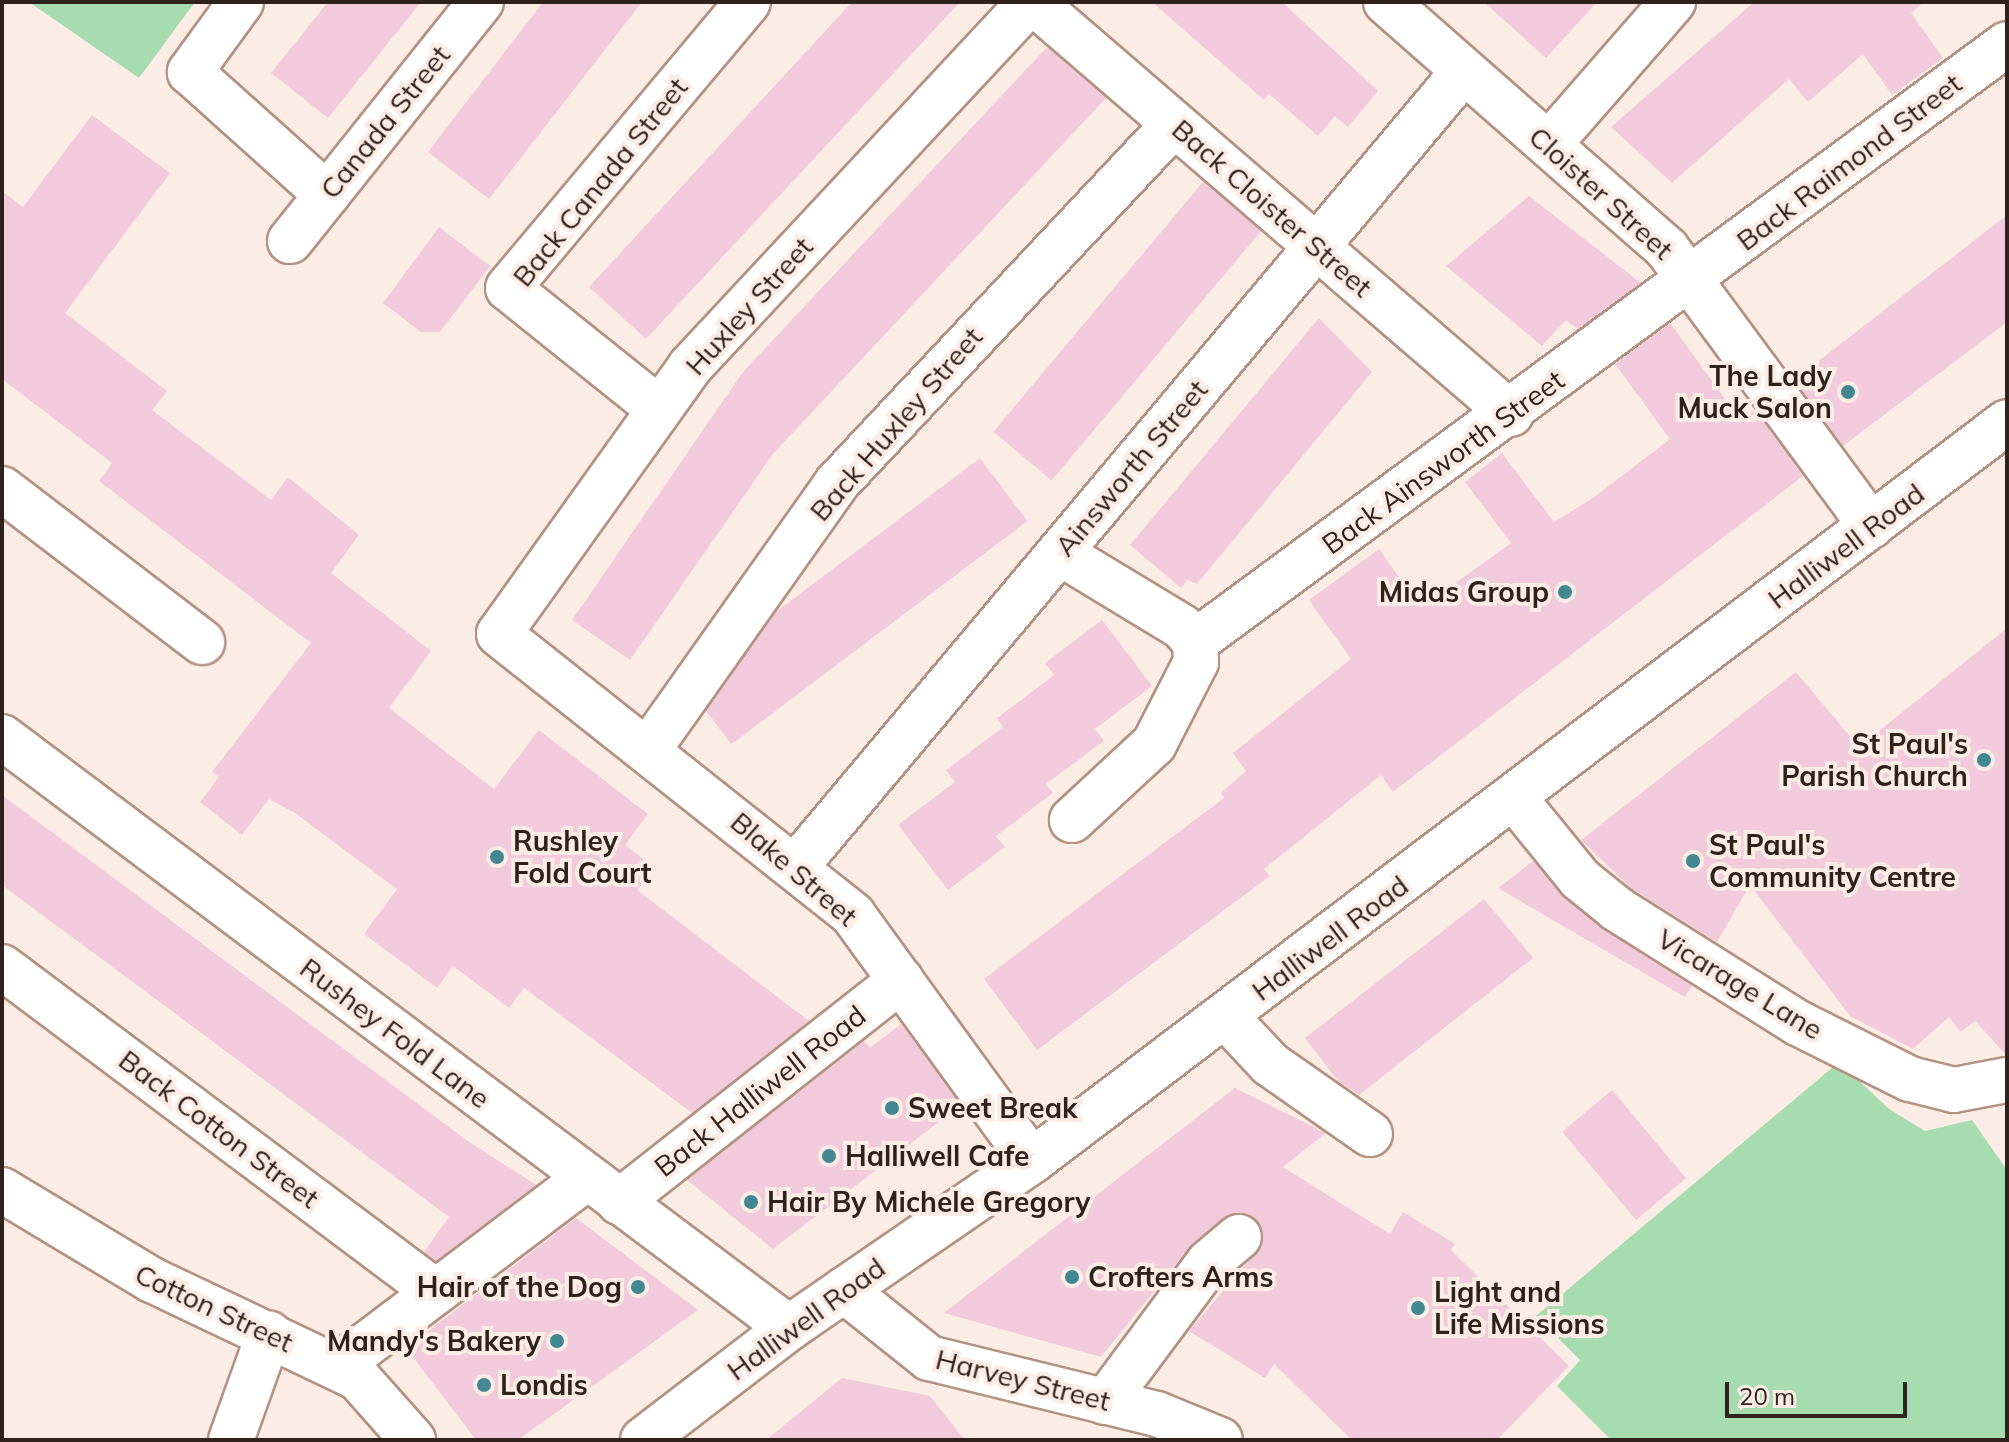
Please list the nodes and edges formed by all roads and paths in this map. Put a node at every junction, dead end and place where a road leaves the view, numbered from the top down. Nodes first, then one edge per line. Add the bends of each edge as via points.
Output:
1 (241, 2) edge
2 (481, 2) edge
3 (748, 2) edge
4 (1032, 2) edge
5 (1386, 2) edge
6 (1673, 2) edge
7 (2007, 44) edge
8 (1464, 71) junction
9 (1174, 124) junction
10 (1549, 144) junction
11 (327, 195) junction
12 (290, 241) dead end
13 (1316, 246) junction
14 (1690, 279) junction
15 (659, 409) junction
16 (1511, 414) junction
17 (2007, 422) edge
18 (2, 489) edge
19 (1871, 526) junction
20 (1060, 553) junction
21 (499, 634) joint
22 (202, 642) dead end
23 (1195, 642) junction
24 (2, 737) edge
25 (648, 750) junction
26 (1515, 799) junction
27 (1072, 820) dead end
28 (797, 865) junction
29 (2, 967) edge
30 (901, 980) junction
31 (1225, 1016) junction
32 (2007, 1080) edge
33 (1370, 1134) dead end
34 (1032, 1161) junction
35 (2, 1190) edge
36 (603, 1190) junction
37 (1239, 1237) dead end
38 (844, 1290) junction
39 (436, 1292) junction
40 (789, 1328) junction
41 (269, 1334) junction
42 (338, 1366) junction
43 (1105, 1402) junction
44 (1143, 1427) edge
45 (231, 1440) edge
46 (413, 1440) edge
47 (643, 1440) edge
48 (1220, 1440) edge

1 - 11 street via 190,72
2 - 11 street, Canada Street
3 - 15 street, Back Canada Street via 508,288
4 - 9 street, Back Cloister Street
4 - 15 street, Huxley Street
5 - 8 street, Cloister Street
6 - 10 street
7 - 14 street, Back Raimond Street
8 - 10 street, Cloister Street
8 - 13 street, Ainsworth Street
9 - 13 street, Back Cloister Street
9 - 25 street, Back Huxley Street via 836,484
10 - 14 street, Cloister Street via 1667,249
11 - 12 street, Canada Street
13 - 16 street, Back Cloister Street
13 - 20 street, Ainsworth Street
14 - 16 street, Back Ainsworth Street
14 - 19 street, Cloister Street
15 - 21 street, Huxley Street
16 - 23 street, Back Ainsworth Street
17 - 19 street, Halliwell Road
18 - 22 street
19 - 26 street, Halliwell Road
20 - 23 street via 1182,627
20 - 28 street, Ainsworth Street
21 - 25 street, Blake Street
23 - 27 street via 1196,662 1154,744
24 - 36 street, Rushey Fold Lane
25 - 28 street, Blake Street
26 - 31 street, Halliwell Road
26 - 32 street, Vicarage Lane via 1580,879 1617,909 1798,1023 1910,1079 1954,1090
28 - 30 street, Blake Street via 853,915
29 - 39 street, Back Cotton Street
30 - 34 street, Blake Street
30 - 36 street, Back Halliwell Road
31 - 33 street via 1270,1064
31 - 34 street, Halliwell Road
34 - 38 street, Halliwell Road
35 - 41 street, Cotton Street via 152,1280
36 - 39 street, Back Halliwell Road
36 - 40 street, Rushey Fold Lane
37 - 43 street via 1209,1262
38 - 40 street, Halliwell Road
38 - 43 street, Harvey Street via 929,1358
39 - 42 street, Back Halliwell Road
40 - 47 street, Halliwell Road
41 - 42 street, Cotton Street
41 - 45 street
42 - 46 street, Cotton Street via 374,1391
43 - 44 street, Harvey Street
44 - 48 street, Harvey Street

